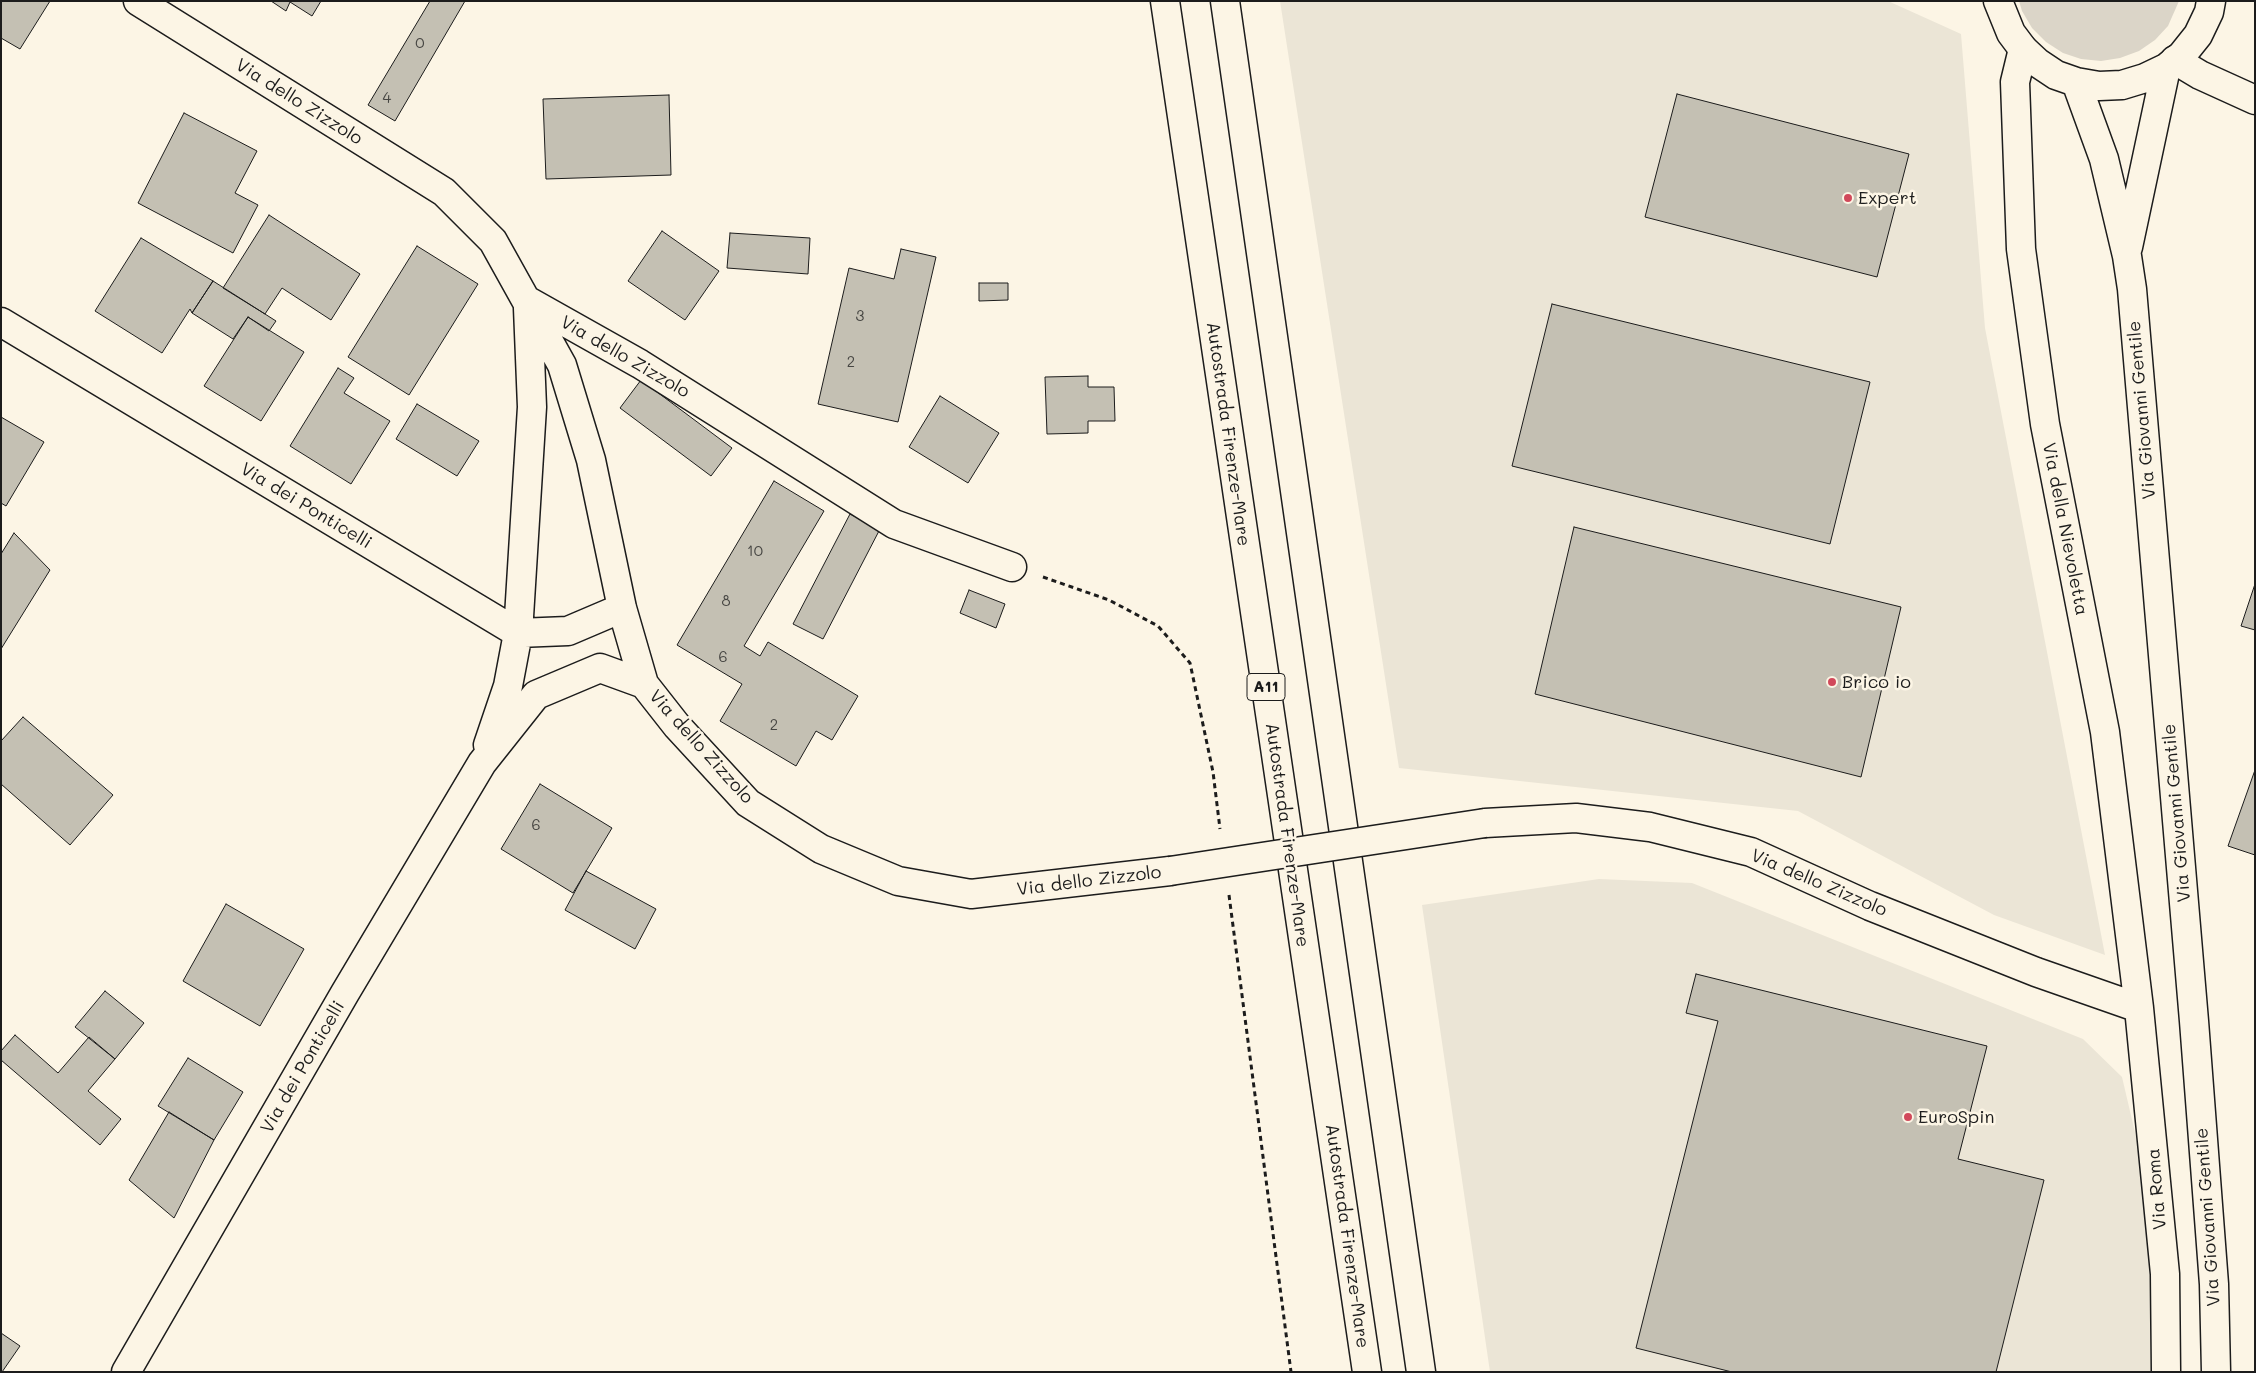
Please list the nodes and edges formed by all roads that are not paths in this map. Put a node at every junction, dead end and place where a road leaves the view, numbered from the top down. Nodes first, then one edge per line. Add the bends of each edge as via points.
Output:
1 (138, 1) edge
2 (1165, 1) edge
3 (1225, 1) edge
4 (1998, 1) edge
5 (2211, 1) edge
6 (2023, 49) junction
7 (2177, 57) junction
8 (2076, 82) junction
9 (2255, 86) edge
10 (2255, 100) edge
11 (2126, 256) junction
12 (528, 301) junction
13 (1, 322) edge
14 (1012, 567) road end
15 (622, 608) junction
16 (518, 634) junction
17 (644, 684) junction
18 (482, 763) junction
19 (2140, 1008) junction
20 (126, 1372) edge
21 (1367, 1372) edge
22 (1421, 1372) edge
23 (2166, 1372) edge
24 (2216, 1372) edge

1 - 12 main road, Via dello Zizzolo via 444,192 494,241
2 - 21 main road, Autostrada Firenze-Mare / A11
3 - 22 main road
4 - 6 main road via 2011,33
5 - 7 main road via 2198,35
6 - 8 main road via 2038,64
6 - 19 main road, Via della Nievoletta via 2016,82 2021,249 2045,424 2105,732
7 - 8 main road via 2145,78 2122,85
7 - 9 main road via 2213,64
7 - 10 main road via 2200,75
7 - 11 main road
8 - 11 main road, Via Giovanni Gentile via 2104,159
11 - 24 main road, Via Giovanni Gentile via 2132,289 2194,1021 2214,1284
12 - 14 main road, Via dello Zizzolo via 640,364 894,524
12 - 15 main road, Via dello Zizzolo via 565,374 591,460
12 - 16 main road via 532,407
13 - 16 main road, Via dei Ponticelli
15 - 16 main road via 568,631
15 - 17 main road, Via dello Zizzolo
16 - 18 main road via 508,686
17 - 18 main road via 600,668 536,696
17 - 19 main road, Via dello Zizzolo, bridge via 677,726 748,803 821,849 898,881 971,894 1170,871 1485,823 1576,818 1650,827 1751,852 1898,917 2036,972
18 - 20 main road, Via dei Ponticelli
19 - 23 main road, Via Roma via 2165,1274

